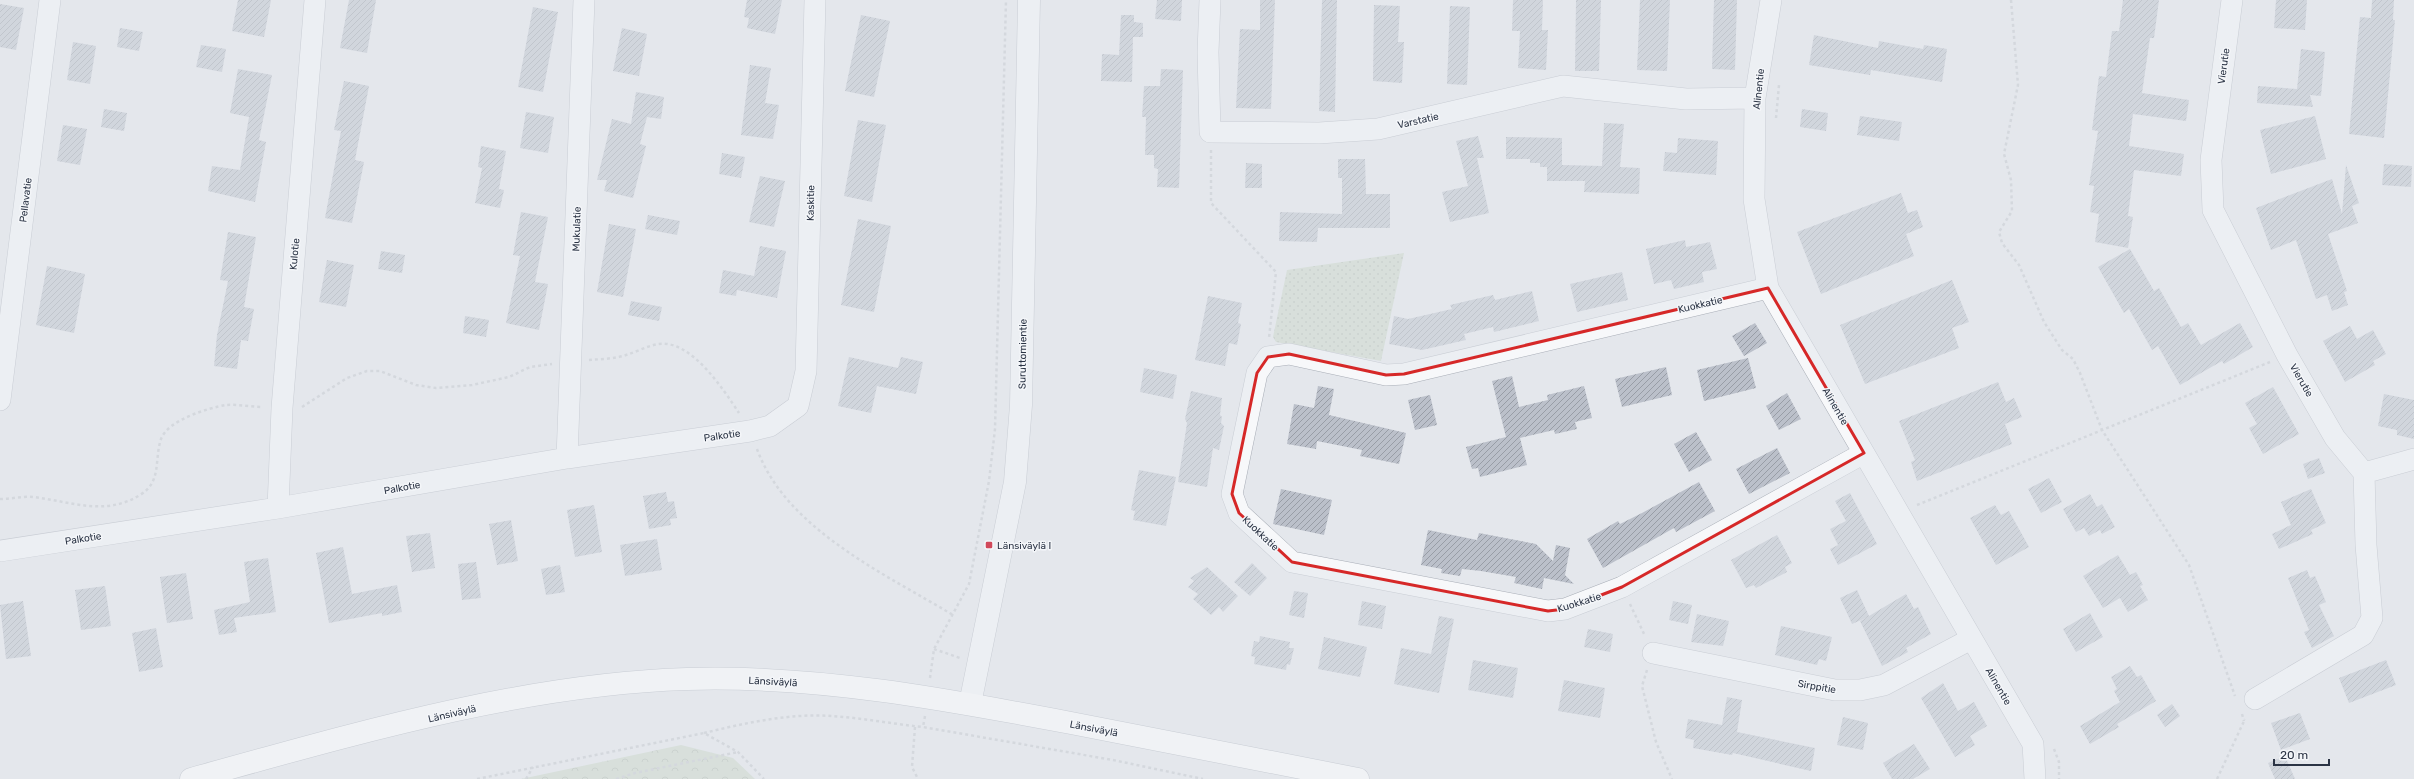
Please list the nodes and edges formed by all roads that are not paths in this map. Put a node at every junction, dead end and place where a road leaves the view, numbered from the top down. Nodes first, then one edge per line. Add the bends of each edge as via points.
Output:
1 (50, 0) edge
2 (315, 0) edge
3 (584, 0) edge
4 (815, 0) edge
5 (1030, 0) edge
6 (1210, 0) edge
7 (1771, 0) edge
8 (2232, 0) edge
9 (1755, 98) junction
10 (1768, 288) junction
11 (0, 400) edge
12 (798, 406) joint
13 (1864, 453) junction
14 (567, 458) junction
15 (2414, 459) edge
16 (2364, 473) junction
17 (278, 508) junction
18 (0, 551) edge
19 (1972, 639) junction
20 (1653, 653) road end
21 (970, 704) junction
22 (2244, 704) road end
23 (191, 779) edge
24 (1358, 779) edge
25 (2034, 779) edge

1 - 11 street, Pellavatie
2 - 17 street, Kulotie via 282,408
3 - 14 street, Mukulatie
4 - 12 street, Kaskitie via 806,371
5 - 21 street, Suruttomientie via 1021,405 1014,482
6 - 9 street, Varstatie via 1210,132 1319,133 1378,129 1563,86 1686,99
7 - 9 street, Alinentie
8 - 16 street, Vierutie via 2211,160 2213,210 2287,355 2335,438
9 - 10 street, Alinentie via 1754,199
10 - 13 street, Alinentie
10 - 13 street, Kuokkatie via 1404,374 1386,375 1289,354 1268,357 1257,373 1232,494 1239,513 1292,562 1548,611 1565,609 1622,587
12 - 14 street, Palkotie via 770,426
13 - 19 street, Alinentie
14 - 17 street, Palkotie
15 - 16 street
16 - 22 street via 2372,618 2363,634
17 - 18 street, Palkotie
19 - 20 street, Sirppitie via 1884,685 1860,690 1835,690
19 - 25 street, Alinentie via 2033,744
21 - 23 main road, Länsiväylä via 927,696 798,682 690,679 648,681 544,693 500,702 364,733
21 - 24 main road, Länsiväylä

